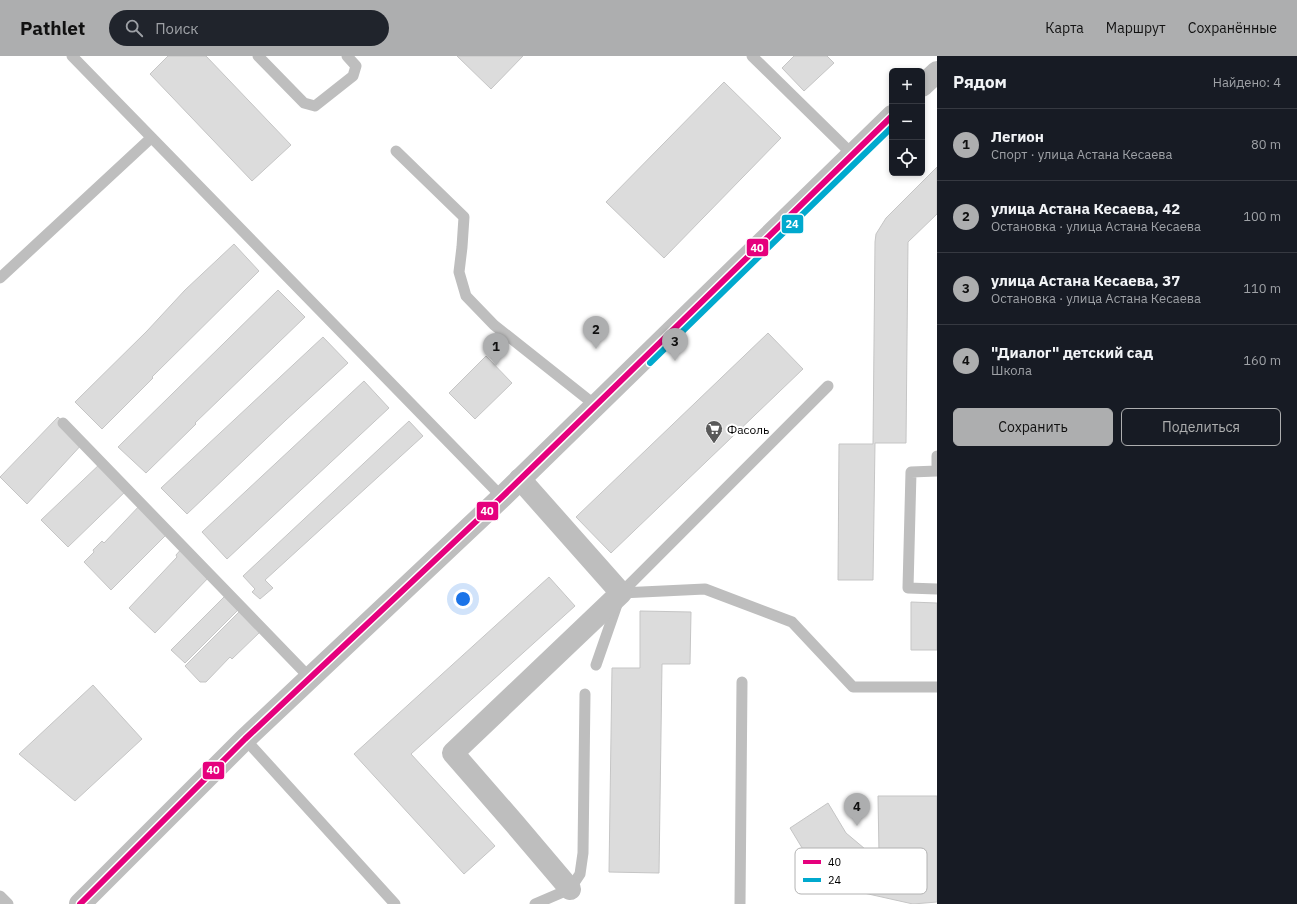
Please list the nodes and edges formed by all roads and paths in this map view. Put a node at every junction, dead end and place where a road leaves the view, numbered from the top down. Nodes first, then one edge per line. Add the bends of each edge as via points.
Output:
1 (72, 56) edge
2 (258, 56) edge
3 (347, 56) edge
4 (752, 56) edge
5 (937, 72) edge
6 (925, 83) edge
7 (889, 119) edge
8 (151, 138) junction
9 (396, 151) dead end
10 (852, 154) junction
11 (0, 278) edge
12 (828, 386) dead end
13 (595, 405) junction
14 (62, 423) dead end
15 (937, 456) edge
16 (520, 479) junction
17 (502, 497) junction
18 (937, 589) edge
19 (621, 593) junction
20 (596, 665) dead end
21 (310, 678) junction
22 (742, 682) dead end
23 (937, 687) edge
24 (585, 694) dead end
25 (245, 739) junction
26 (570, 889) junction
27 (0, 896) edge
28 (8, 904) edge
29 (80, 904) edge
30 (396, 904) edge
31 (536, 904) edge
32 (740, 904) edge

1 - 8 lane
2 - 3 lane via 304,104 315,106 353,76 356,66
4 - 10 lane
5 - 6 street
7 - 10 street
8 - 11 lane
8 - 17 lane
9 - 13 lane via 464,217 459,272 466,296 494,325
10 - 13 street
12 - 19 lane
13 - 16 street
14 - 21 lane
15 - 18 lane via 937,470 911,472 908,588
16 - 17 street
16 - 19 street
17 - 21 street
19 - 20 lane
19 - 23 lane via 705,589 792,622 853,687
19 - 26 street via 453,753
21 - 25 street
22 - 32 lane
24 - 26 lane via 583,853 580,874
25 - 29 street
25 - 30 lane
26 - 31 lane
27 - 28 lane

